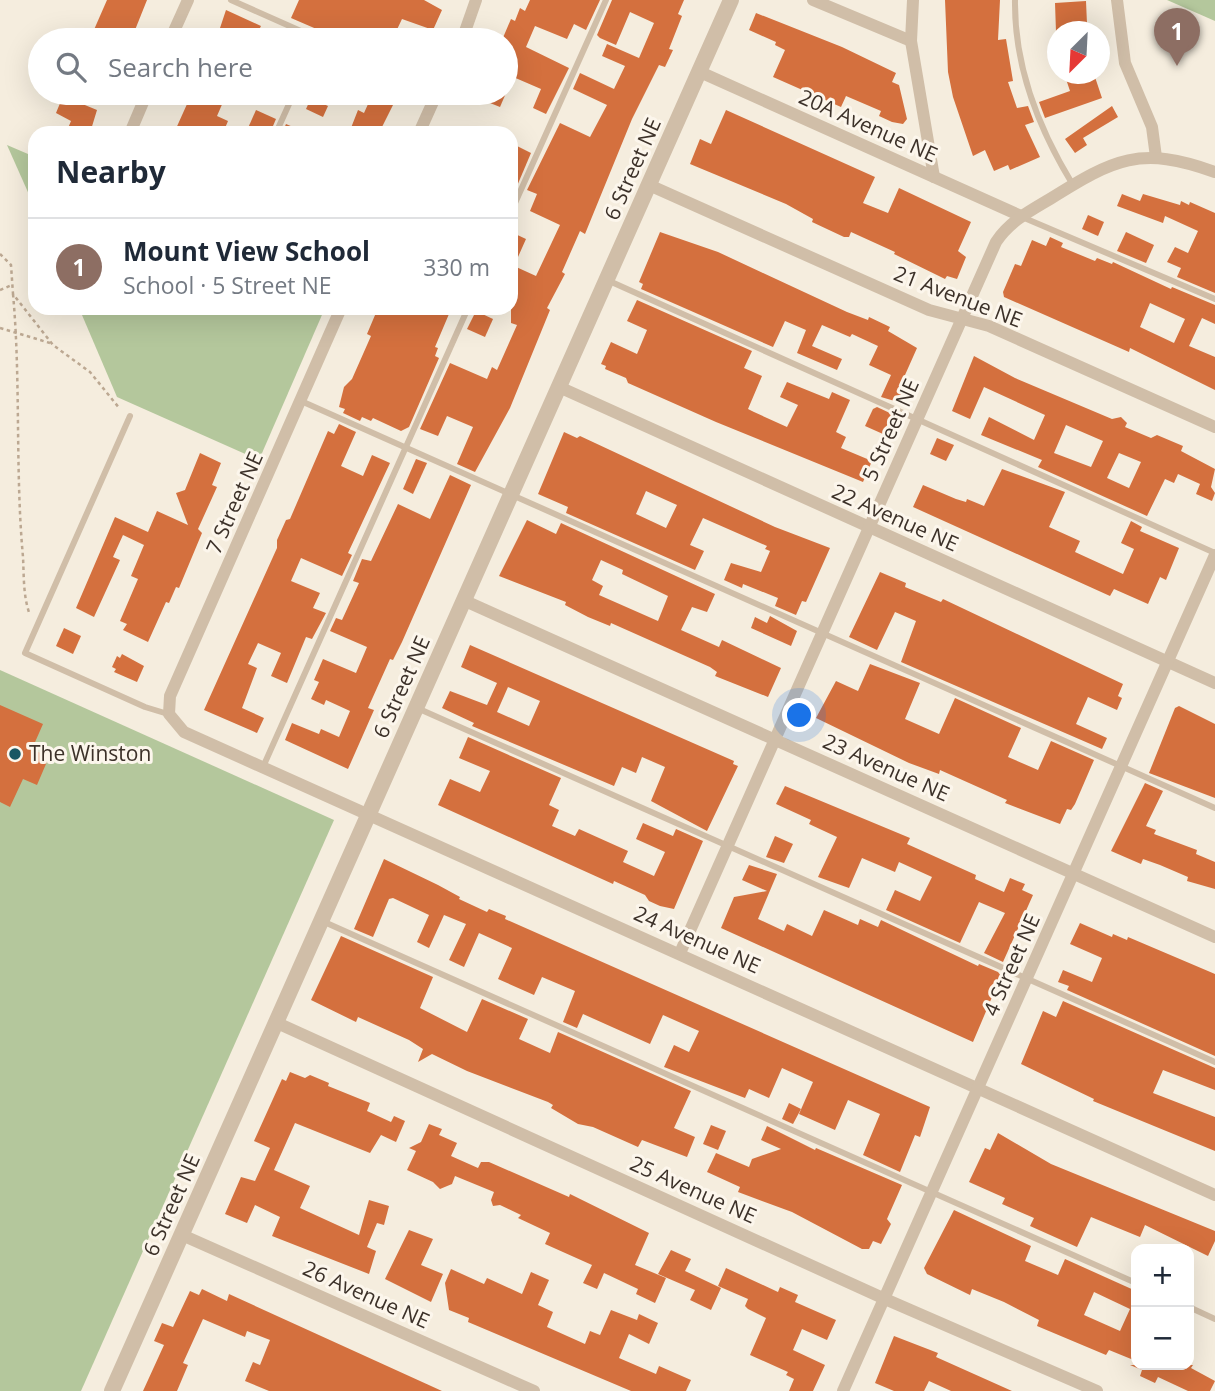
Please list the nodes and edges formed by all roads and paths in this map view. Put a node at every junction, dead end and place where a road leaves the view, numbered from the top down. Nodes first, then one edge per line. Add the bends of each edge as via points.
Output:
1 (188, 0) edge
2 (231, 0) edge
3 (476, 0) edge
4 (606, 0) edge
5 (731, 0) edge
6 (813, 0) edge
7 (913, 0) edge
8 (1015, 0) edge
9 (1116, 0) edge
10 (175, 28) edge
11 (293, 28) edge
12 (466, 28) edge
13 (911, 41) junction
14 (699, 72) junction
15 (142, 105) edge
16 (289, 105) edge
17 (432, 105) edge
18 (133, 126) edge
19 (279, 126) edge
20 (422, 126) edge
21 (1156, 156) junction
22 (1215, 172) edge
23 (934, 177) junction
24 (649, 185) junction
25 (1073, 185) junction
26 (518, 196) edge
27 (1021, 216) junction
28 (0, 254) edge
29 (607, 280) junction
30 (12, 285) junction
31 (0, 290) edge
32 (13, 294) junction
33 (1215, 299) edge
34 (28, 313) edge
35 (29, 315) edge
36 (338, 315) edge
37 (465, 315) edge
38 (961, 317) junction
39 (0, 328) edge
40 (17, 332) junction
41 (53, 345) junction
42 (559, 387) junction
43 (301, 401) junction
44 (130, 416) joint
45 (916, 419) junction
46 (1215, 427) edge
47 (406, 447) junction
48 (512, 493) junction
49 (869, 527) junction
50 (1215, 554) edge
51 (463, 600) junction
52 (36, 629) junction
53 (822, 632) junction
54 (1168, 662) junction
55 (1215, 683) edge
56 (415, 707) junction
57 (169, 714) junction
58 (775, 739) junction
59 (1121, 766) junction
60 (263, 767) junction
61 (1215, 808) edge
62 (369, 814) junction
63 (728, 846) junction
64 (1073, 874) junction
65 (320, 920) junction
66 (1215, 937) edge
67 (680, 953) junction
68 (1028, 977) junction
69 (275, 1022) junction
70 (1215, 1062) edge
71 (978, 1088) junction
72 (932, 1192) junction
73 (1215, 1195) edge
74 (182, 1234) junction
75 (1131, 1281) edge
76 (885, 1298) junction
77 (1194, 1309) edge
78 (1215, 1319) edge
79 (112, 1391) edge
80 (534, 1391) edge
81 (843, 1391) edge
82 (1097, 1391) edge

1 - 10 street
2 - 11 lane
3 - 12 street
4 - 26 lane
5 - 14 street, 6 Street NE
6 - 13 street
7 - 13 street
8 - 25 lane via 1027,86 1045,136
9 - 21 street via 1125,63 1152,127
13 - 23 street
14 - 23 street, 20A Avenue NE
14 - 24 street, 6 Street NE
15 - 18 street
16 - 19 lane
17 - 20 street
21 - 22 street
21 - 25 street, 5 Street NE via 1112,164
23 - 27 street, 20A Avenue NE
24 - 29 street, 6 Street NE
24 - 38 street, 21 Avenue NE via 929,310
25 - 27 street, 5 Street NE
27 - 33 lane
27 - 38 street, 5 Street NE via 996,242
28 - 30 path via 11,265
29 - 42 street, 6 Street NE
29 - 45 lane
30 - 31 path
30 - 32 path
32 - 34 path
32 - 40 path
35 - 41 path
36 - 43 street, 7 Street NE
37 - 47 lane
38 - 45 street, 5 Street NE
38 - 46 street, 21 Avenue NE
39 - 40 path
40 - 41 path
40 - 52 path via 24,602
41 - 44 path via 90,372 114,404
42 - 48 street, 6 Street NE
42 - 49 street, 22 Avenue NE
43 - 47 lane
43 - 57 street, 7 Street NE via 170,696
44 - 52 lane
45 - 49 street, 5 Street NE
45 - 50 lane
47 - 48 lane
47 - 60 lane
48 - 51 street, 6 Street NE
48 - 53 lane
49 - 53 street, 5 Street NE
49 - 54 street, 22 Avenue NE
50 - 54 street, 4 Street NE
51 - 56 street, 6 Street NE
51 - 58 street, 23 Avenue NE
52 - 57 lane via 25,653
53 - 58 street, 5 Street NE
53 - 59 lane
54 - 55 street, 22 Avenue NE
54 - 59 street, 4 Street NE
56 - 62 street, 6 Street NE
56 - 63 lane
57 - 60 street, 24 Avenue NE via 184,732
58 - 63 street, 5 Street NE
58 - 64 street, 23 Avenue NE
59 - 61 lane
59 - 64 street, 4 Street NE
60 - 62 street, 24 Avenue NE
62 - 65 street, 6 Street NE
62 - 67 street, 24 Avenue NE
63 - 67 street, 5 Street NE
63 - 68 lane
64 - 66 street, 23 Avenue NE
64 - 68 street, 4 Street NE
65 - 69 street, 6 Street NE
65 - 72 lane
67 - 71 street, 24 Avenue NE
68 - 70 lane
68 - 71 street, 4 Street NE
69 - 74 street, 6 Street NE
69 - 76 street, 25 Avenue NE
71 - 72 street, 4 Street NE
71 - 73 street, 24 Avenue NE
72 - 75 lane
72 - 76 street, 4 Street NE
74 - 79 street, 6 Street NE
74 - 80 street, 26 Avenue NE
76 - 81 street, 4 Street NE
76 - 82 street, 25 Avenue NE
77 - 78 lane

